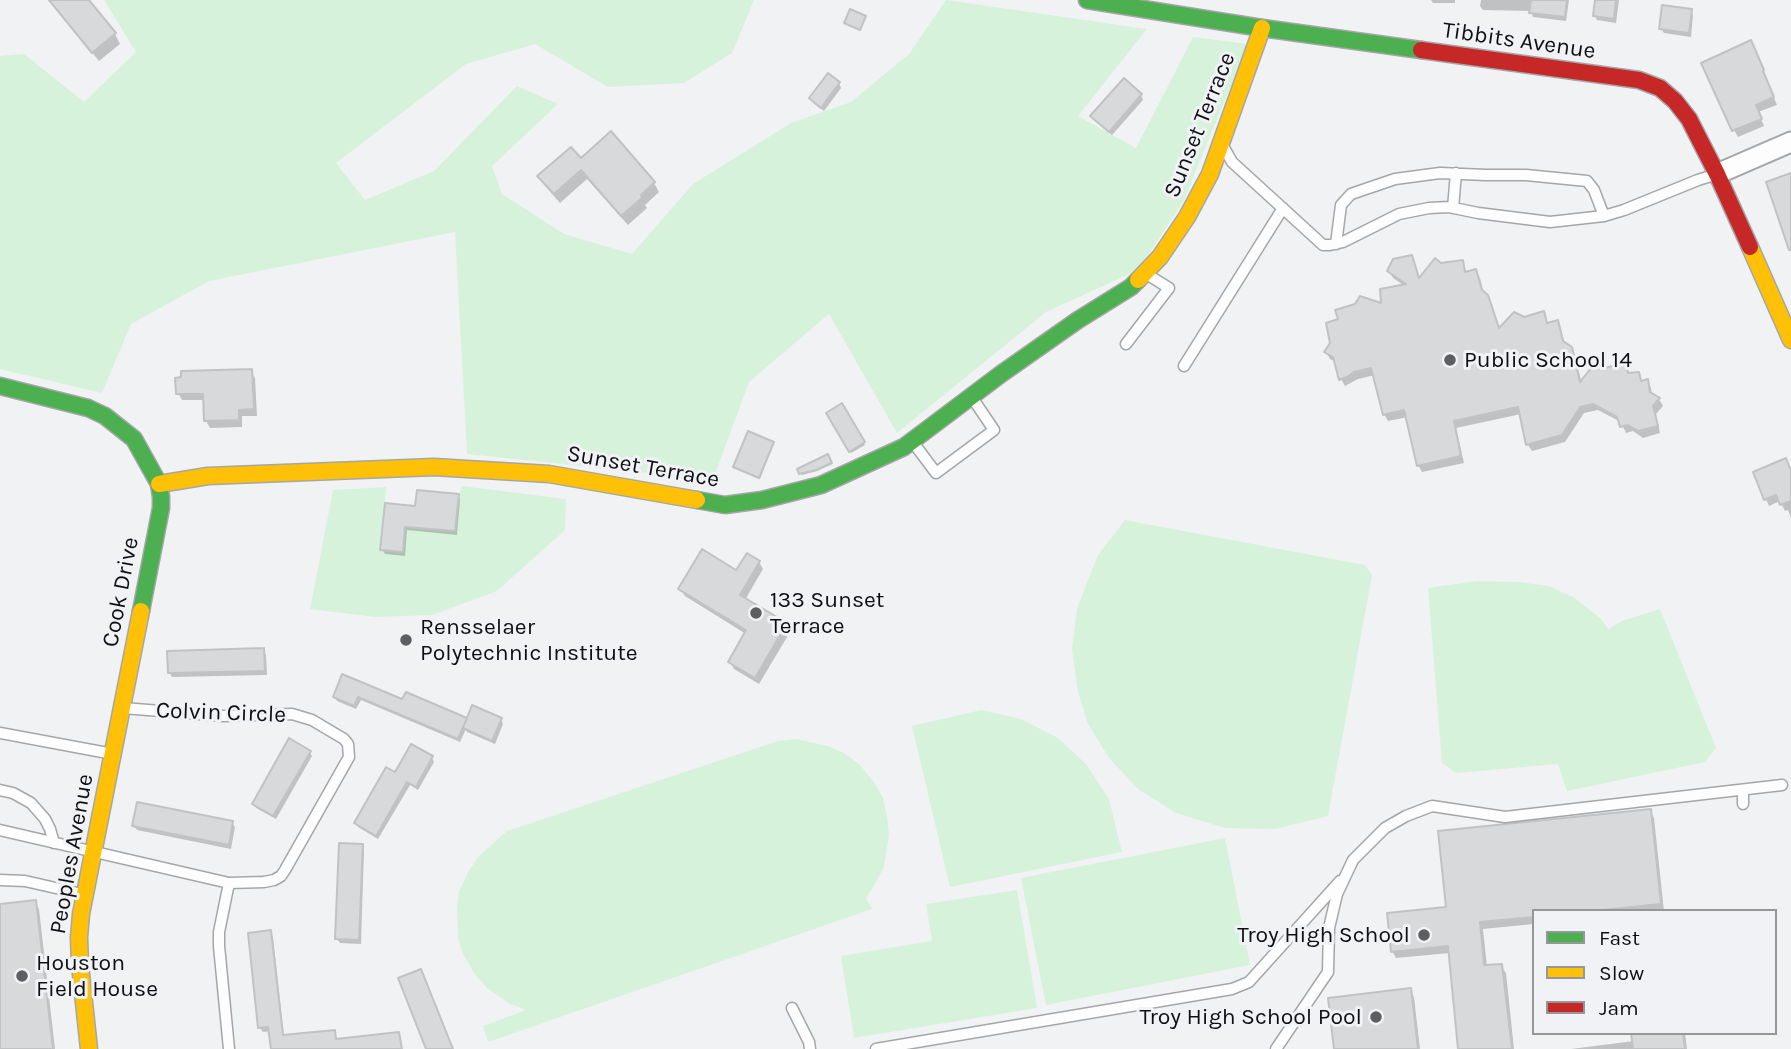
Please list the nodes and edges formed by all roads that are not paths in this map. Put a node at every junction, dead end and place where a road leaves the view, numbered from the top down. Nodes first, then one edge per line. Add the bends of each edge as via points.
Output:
1 (1094, 1) edge
2 (1262, 28) junction
3 (1791, 142) edge
4 (1221, 143) junction
5 (1456, 173) junction
6 (1717, 174) junction
7 (1283, 208) junction
8 (1453, 208) junction
9 (1604, 216) junction
10 (1336, 244) junction
11 (1145, 273) junction
12 (1791, 340) edge
13 (1126, 344) dead end
14 (1184, 366) dead end
15 (0, 386) edge
16 (971, 396) junction
17 (912, 441) junction
18 (159, 484) junction
19 (122, 708) junction
20 (0, 733) edge
21 (113, 754) junction
22 (1782, 785) dead end
23 (0, 790) edge
24 (1743, 790) junction
25 (1743, 804) dead end
26 (0, 830) edge
27 (54, 843) junction
28 (93, 851) junction
29 (1347, 873) junction
30 (0, 880) edge
31 (229, 883) junction
32 (85, 895) junction
33 (792, 1008) dead end
34 (89, 1049) edge
35 (229, 1049) edge
36 (810, 1049) edge
37 (876, 1049) edge
38 (1276, 1049) edge

1 - 2 street, Tibbits Avenue
2 - 4 street, Sunset Terrace
2 - 6 street, Tibbits Avenue via 1639,80 1660,88 1675,101
3 - 6 street
4 - 7 lane via 1232,162
4 - 11 street, Sunset Terrace via 1188,217
5 - 8 lane
5 - 9 lane via 1587,181
5 - 10 lane via 1395,180 1351,194 1341,205
6 - 9 lane
6 - 12 street, Tibbits Avenue
7 - 10 lane via 1323,245
7 - 14 lane
8 - 9 lane via 1550,222
8 - 10 lane via 1399,214
11 - 13 lane via 1169,288
11 - 16 street, Sunset Terrace
15 - 18 street via 69,402 105,416 134,439
16 - 17 street, Sunset Terrace
16 - 17 lane via 994,430 936,473
17 - 18 street, Sunset Terrace via 821,485 725,505 549,474 434,467 208,476
18 - 19 street, Cook Drive via 160,508
19 - 21 street, Peoples Avenue
19 - 31 lane, Colvin Circle via 223,716 292,714 312,720 348,744 349,757 281,876 256,883
20 - 21 lane
21 - 28 street, Peoples Avenue
22 - 24 lane
23 - 27 lane via 31,803 45,819
24 - 25 lane
24 - 29 lane via 1505,817 1432,806 1385,828 1353,860
26 - 27 lane, Colvin Circle
27 - 28 lane, Colvin Circle
28 - 31 lane, Colvin Circle
28 - 32 street, Peoples Avenue
29 - 37 lane via 1249,982 1232,989
29 - 38 lane via 1329,928 1328,972
30 - 32 lane
31 - 35 lane via 219,946
32 - 34 street, Peoples Avenue via 79,937
33 - 36 lane

